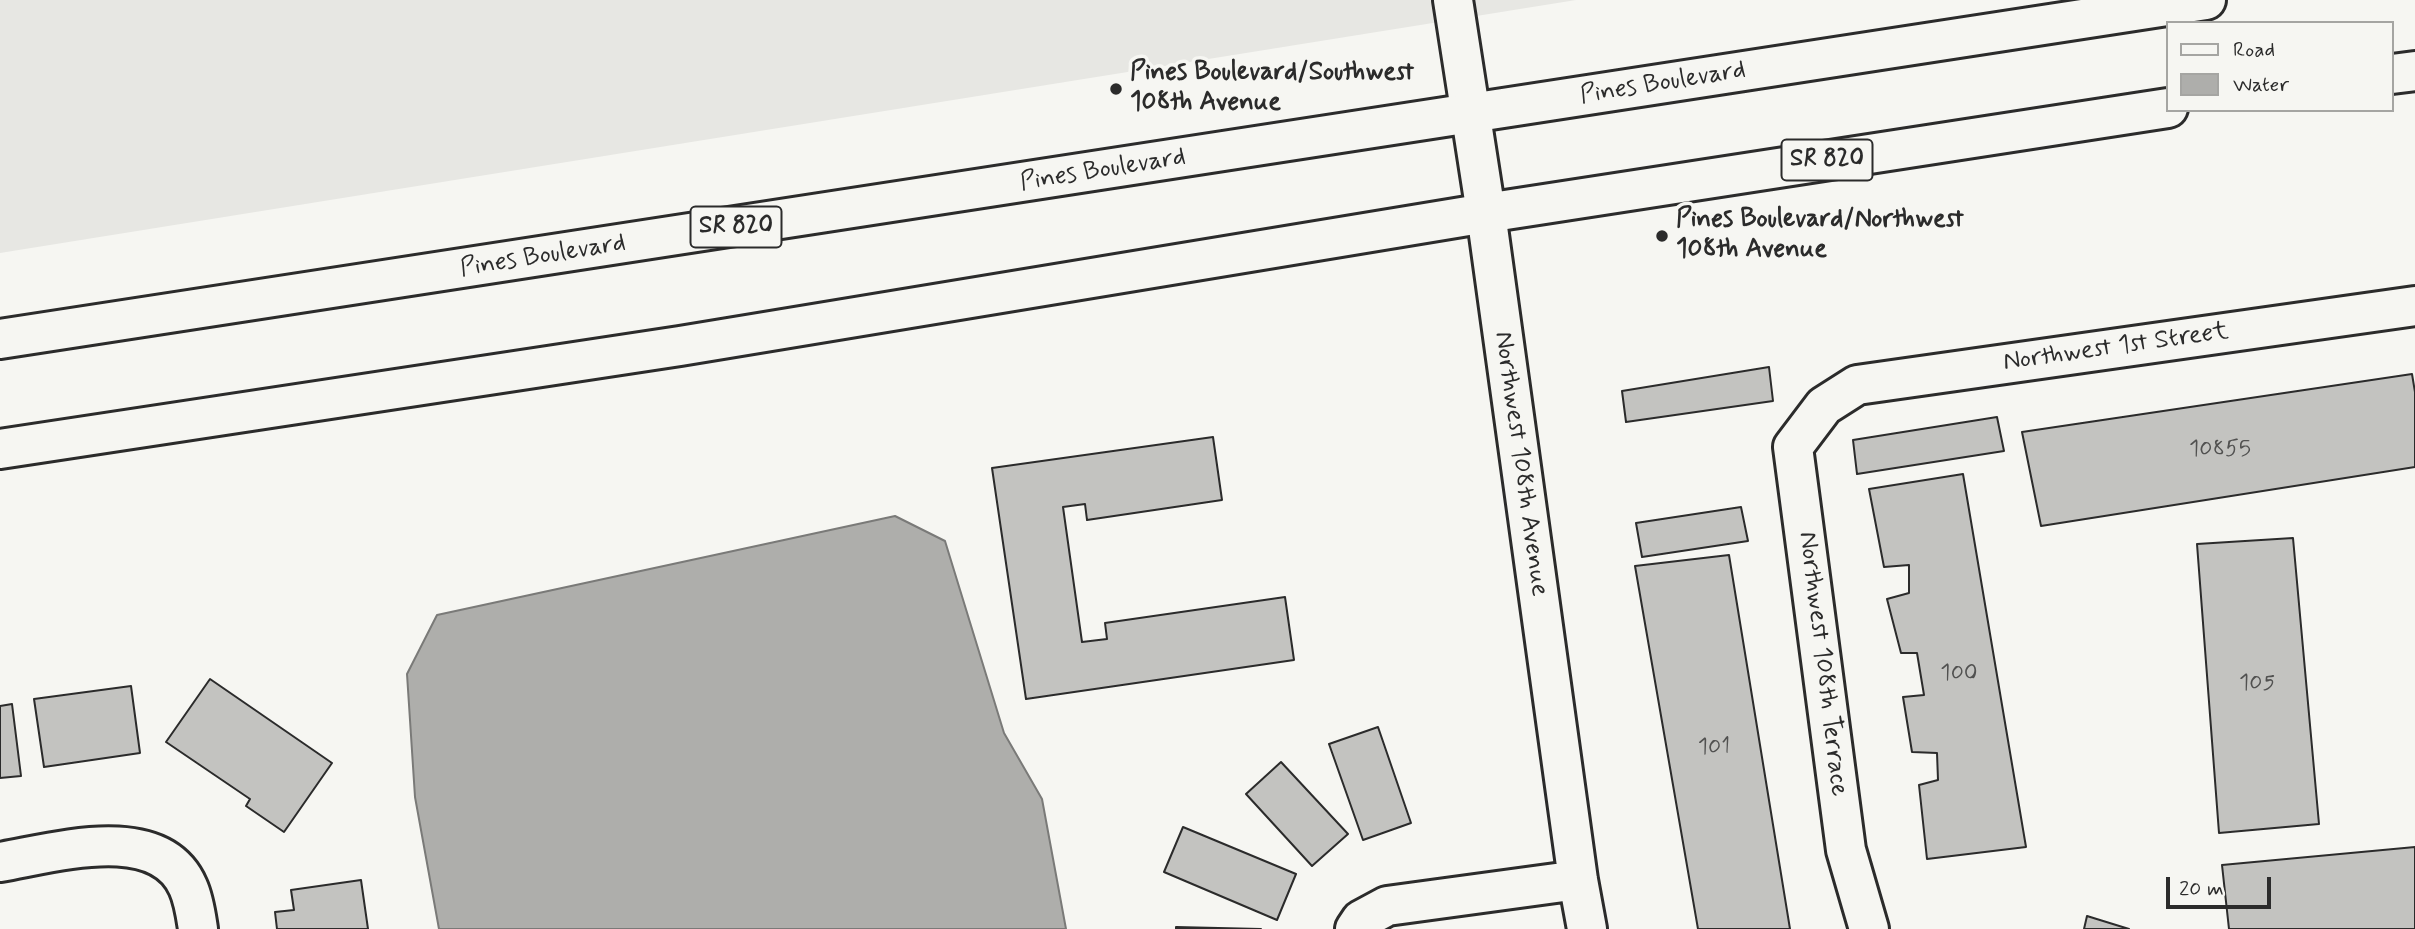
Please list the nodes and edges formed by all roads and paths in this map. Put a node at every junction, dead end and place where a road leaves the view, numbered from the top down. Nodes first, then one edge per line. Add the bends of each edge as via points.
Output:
1 (1453, 0) edge
2 (2206, 0) edge
3 (2415, 71) edge
4 (2394, 74) edge
5 (2166, 108) edge
6 (1472, 114) junction
7 (1486, 213) junction
8 (2415, 306) edge
9 (0, 339) edge
10 (1824, 406) joint
11 (0, 449) edge
12 (0, 862) edge
13 (1578, 880) junction
14 (1358, 925) edge
15 (198, 929) edge
16 (1587, 929) edge
17 (1869, 929) edge

1 - 6 main road, Northwest 108th Avenue
2 - 6 main road, Pines Boulevard / SR 820
3 - 4 main road
5 - 7 main road, SR 820
6 - 7 main road, Northwest 108th Avenue
6 - 9 main road, Pines Boulevard / SR 820
7 - 11 main road, SR 820 via 680,346
7 - 13 main road, Northwest 108th Avenue
8 - 10 main road, Northwest 1st Street via 1857,385
10 - 17 main road, Northwest 108th Terrace via 1793,447 1846,850
12 - 15 main road via 103,846 136,848 163,858 178,871 188,887
13 - 14 main road via 1387,906
13 - 16 main road, Northwest 108th Avenue

